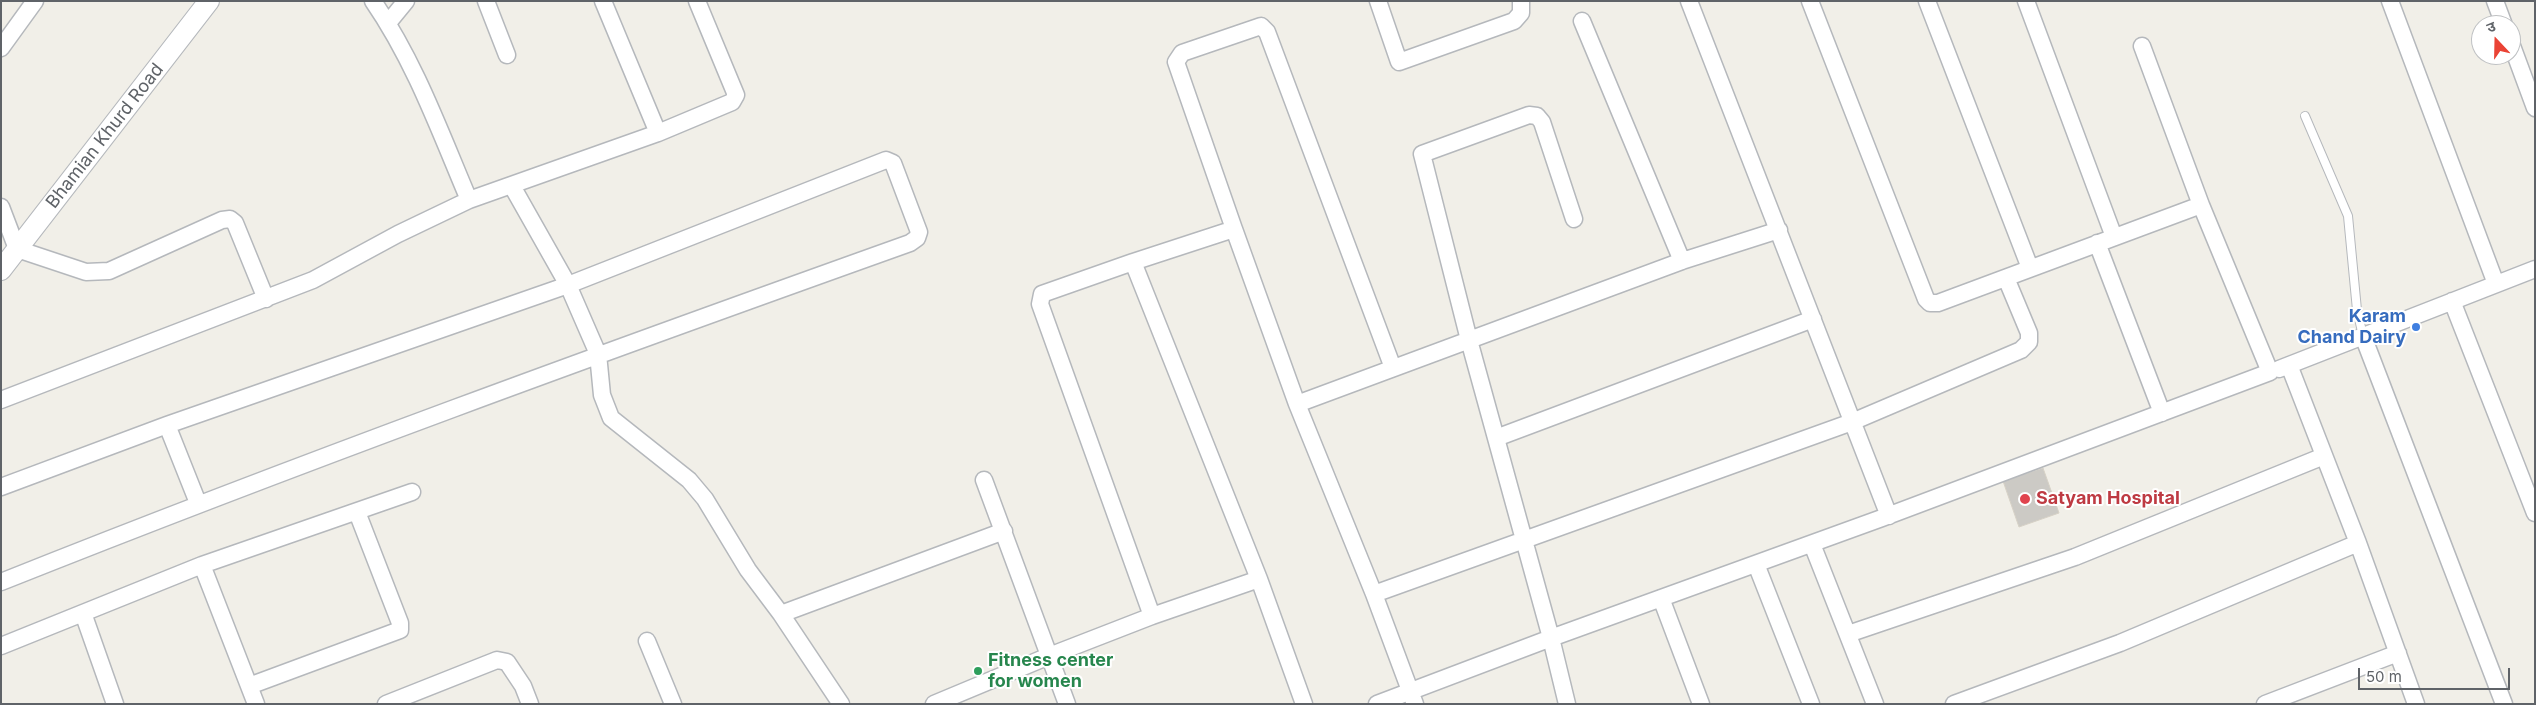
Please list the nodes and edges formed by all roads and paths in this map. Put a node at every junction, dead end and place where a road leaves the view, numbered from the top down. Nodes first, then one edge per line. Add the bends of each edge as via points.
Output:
1 (36, 1) edge
2 (373, 1) edge
3 (406, 1) edge
4 (486, 1) edge
5 (603, 1) edge
6 (697, 1) edge
7 (1378, 1) edge
8 (1521, 1) edge
9 (1689, 1) edge
10 (1810, 1) edge
11 (1926, 1) edge
12 (2026, 1) edge
13 (2390, 1) edge
14 (2495, 1) edge
15 (208, 2) edge
16 (2500, 15) edge
17 (1582, 21) dead end
18 (388, 23) junction
19 (2142, 46) dead end
20 (1, 48) edge
21 (507, 55) dead end
22 (2519, 65) edge
23 (2534, 101) edge
24 (2305, 116) dead end
25 (658, 132) junction
26 (512, 186) junction
27 (469, 200) junction
28 (2201, 205) junction
29 (1, 208) edge
30 (1574, 219) dead end
31 (1234, 229) junction
32 (1778, 230) junction
33 (2114, 237) junction
34 (2096, 243) junction
35 (17, 249) junction
36 (1682, 261) junction
37 (1133, 262) junction
38 (2030, 268) junction
39 (2535, 269) edge
40 (1, 270) edge
41 (2006, 278) junction
42 (2496, 284) junction
43 (568, 285) junction
44 (266, 299) junction
45 (2452, 301) junction
46 (1813, 319) junction
47 (2363, 336) junction
48 (1468, 340) junction
49 (598, 354) junction
50 (2289, 365) junction
51 (1393, 368) junction
52 (2270, 372) junction
53 (1, 400) edge
54 (1297, 404) junction
55 (2162, 413) junction
56 (1852, 422) junction
57 (167, 425) junction
58 (1496, 438) junction
59 (2324, 456) junction
60 (984, 480) dead end
61 (1, 487) edge
62 (412, 492) dead end
63 (198, 503) junction
64 (356, 512) junction
65 (2535, 513) edge
66 (1889, 516) junction
67 (1004, 531) junction
68 (1524, 540) junction
69 (2358, 543) junction
70 (1812, 544) junction
71 (1756, 564) junction
72 (202, 565) junction
73 (1259, 579) junction
74 (1, 582) edge
75 (1374, 594) junction
76 (1661, 598) junction
77 (84, 613) junction
78 (781, 614) junction
79 (1152, 616) junction
80 (1848, 634) junction
81 (1552, 638) junction
82 (647, 641) dead end
83 (1, 646) edge
84 (2398, 653) junction
85 (1049, 656) junction
86 (249, 686) junction
87 (1413, 697) edge
88 (116, 704) edge
89 (256, 704) edge
90 (386, 704) edge
91 (530, 704) edge
92 (673, 704) edge
93 (841, 704) edge
94 (934, 704) edge
95 (1067, 704) edge
96 (1304, 704) edge
97 (1377, 704) edge
98 (1567, 704) edge
99 (1701, 704) edge
100 (1811, 704) edge
101 (1875, 704) edge
102 (1954, 704) edge
103 (2265, 704) edge
104 (2416, 704) edge
105 (2504, 704) edge

1 - 20 street
2 - 18 street
3 - 18 street
4 - 21 street
5 - 25 street
6 - 25 street via 736,98
7 - 8 street via 1399,62 1514,21 1521,12
9 - 32 street
10 - 41 street via 1926,300 1938,303
11 - 38 street
12 - 33 street
13 - 42 street
14 - 16 street
15 - 35 street, Bhamian Khurd Road
17 - 36 street
18 - 27 street via 421,85
19 - 28 street
22 - 23 street
24 - 47 lane via 2348,216 2357,310
25 - 26 street
26 - 27 street
26 - 43 street
27 - 44 street via 398,234 335,270
28 - 33 street
28 - 52 street
29 - 35 street
30 - 48 street via 1542,122 1537,116 1529,115 1422,154
31 - 37 street
31 - 51 street via 1176,59 1182,53 1261,26 1267,32
31 - 54 street
32 - 36 street
32 - 46 street
33 - 34 street
34 - 38 street
34 - 55 street
35 - 40 street, Bhamian Khurd Road
35 - 44 street via 86,272 102,273 230,219 235,223
36 - 48 street
37 - 73 street
37 - 79 street via 1046,292 1039,301
38 - 41 street
39 - 42 street
41 - 56 street via 2028,328 2030,338 2026,346 1996,362
42 - 45 street
43 - 49 street
43 - 49 street via 886,160 893,163 919,232 910,243
43 - 57 street
44 - 53 street
45 - 47 street
45 - 65 street
46 - 56 street
46 - 58 street
47 - 50 street
47 - 105 street
48 - 51 street
48 - 58 street
49 - 63 street
49 - 78 street via 602,395 611,418 689,480
50 - 52 street
50 - 59 street
51 - 54 street
52 - 55 street
54 - 75 street
55 - 66 street
56 - 66 street
56 - 68 street
57 - 61 street
57 - 63 street
58 - 68 street
59 - 69 street
59 - 80 street via 2075,557
60 - 67 street
62 - 64 street
63 - 74 street
64 - 72 street
64 - 86 street via 400,630
66 - 70 street
67 - 78 street
67 - 85 street
68 - 75 street
68 - 81 street
69 - 84 street
69 - 102 street via 2120,643
70 - 71 street
70 - 80 street
71 - 76 street
71 - 100 street
72 - 77 street
72 - 86 street
73 - 79 street
73 - 96 street
75 - 87 street
76 - 81 street
76 - 99 street
77 - 83 street
77 - 88 street
78 - 93 street
79 - 85 street
80 - 101 street
81 - 87 street
81 - 98 street
82 - 92 street
84 - 103 street
84 - 104 street
85 - 94 street
85 - 95 street
86 - 89 street
87 - 97 street
90 - 91 street via 497,660 507,662 523,686

